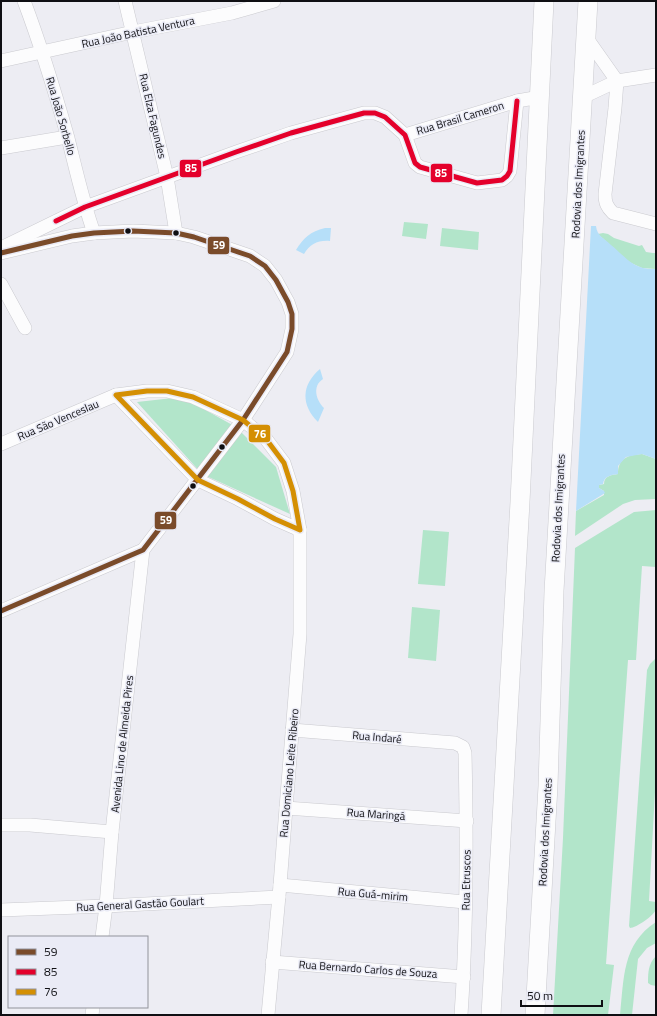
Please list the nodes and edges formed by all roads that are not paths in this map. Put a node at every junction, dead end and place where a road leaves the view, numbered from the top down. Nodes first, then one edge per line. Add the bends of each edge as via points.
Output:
1 (24, 1) edge
2 (125, 1) edge
3 (274, 1) edge
4 (534, 1) edge
5 (544, 1) edge
6 (588, 1) edge
7 (543, 31) junction
8 (133, 32) junction
9 (586, 37) junction
10 (43, 52) junction
11 (1, 61) edge
12 (656, 76) edge
13 (617, 81) junction
14 (540, 96) junction
15 (583, 97) junction
16 (517, 101) junction
17 (405, 135) junction
18 (67, 137) junction
19 (1, 148) edge
20 (167, 177) junction
21 (85, 207) junction
22 (656, 224) edge
23 (94, 233) junction
24 (176, 233) junction
25 (1, 248) edge
26 (1, 253) edge
27 (1, 284) edge
28 (25, 328) dead end
29 (116, 395) junction
30 (242, 420) junction
31 (1, 444) edge
32 (198, 480) junction
33 (300, 530) junction
34 (143, 550) junction
35 (1, 611) edge
36 (292, 730) junction
37 (462, 745) joint
38 (286, 808) junction
39 (467, 821) junction
40 (1, 825) edge
41 (112, 832) junction
42 (280, 891) junction
43 (465, 902) junction
44 (106, 906) junction
45 (1, 910) edge
46 (102, 936) edge
47 (272, 962) junction
48 (464, 977) junction
49 (268, 1015) edge
50 (461, 1015) edge
51 (491, 1015) edge
52 (534, 1015) edge

1 - 10 street, Rua João Sorbello
2 - 8 street, Rua Elza Fagundes
3 - 8 street, Rua João Batista Ventura via 232,13
4 - 7 highway
5 - 7 highway
6 - 9 highway, Rodovia dos Imigrantes
7 - 14 highway
8 - 10 street, Rua João Batista Ventura
8 - 20 street, Rua Elza Fagundes
9 - 13 street
9 - 15 highway, Rodovia dos Imigrantes
10 - 11 street, Rua João Batista Ventura
10 - 18 street, Rua João Sorbello
12 - 13 street
13 - 15 street
13 - 22 street via 605,202 613,213
14 - 16 street, Rua Brasil Cameron
14 - 51 highway
15 - 52 highway, Rodovia dos Imigrantes via 554,591 548,786
16 - 17 street, Rua Brasil Cameron
16 - 17 street via 510,171 499,182 477,183 420,167 415,163
17 - 20 street via 385,117 375,113 364,113 292,133
18 - 19 street
18 - 21 street, Rua João Sorbello
20 - 21 street
20 - 24 street, Rua Elza Fagundes
21 - 23 street, Rua João Sorbello
21 - 25 street
23 - 24 street
23 - 26 street
24 - 30 street via 194,236 250,256 265,266 288,302 292,314 292,329 287,352
27 - 28 street
29 - 30 street, Rua São Venceslau via 167,391 193,397
29 - 31 street, Rua São Venceslau
29 - 32 street
30 - 32 street
30 - 33 street, Rua Domiciano Leite Ribeiro via 266,439 284,463 293,492
32 - 33 street
32 - 34 street
33 - 36 street, Rua Domiciano Leite Ribeiro via 300,634
34 - 35 street
34 - 41 street, Avenida Lino de Almeida Pires
36 - 37 street, Rua Indaré
36 - 38 street, Rua Domiciano Leite Ribeiro
37 - 39 street, Rua Etruscos via 465,753
38 - 39 street, Rua Maringá
38 - 42 street, Rua Domiciano Leite Ribeiro
39 - 43 street, Rua Etruscos
40 - 41 street
41 - 44 street, Avenida Lino de Almeida Pires
42 - 43 street, Rua Guá-mirim
42 - 44 street, Rua General Gastão Goulart
42 - 47 street, Rua Domiciano Leite Ribeiro
43 - 48 street, Rua Etruscos
44 - 45 street, Rua General Gastão Goulart
44 - 46 street, Avenida Lino de Almeida Pires
47 - 48 street, Rua Bernardo Carlos de Souza
47 - 49 street, Rua Domiciano Leite Ribeiro
48 - 50 street, Rua Etruscos

